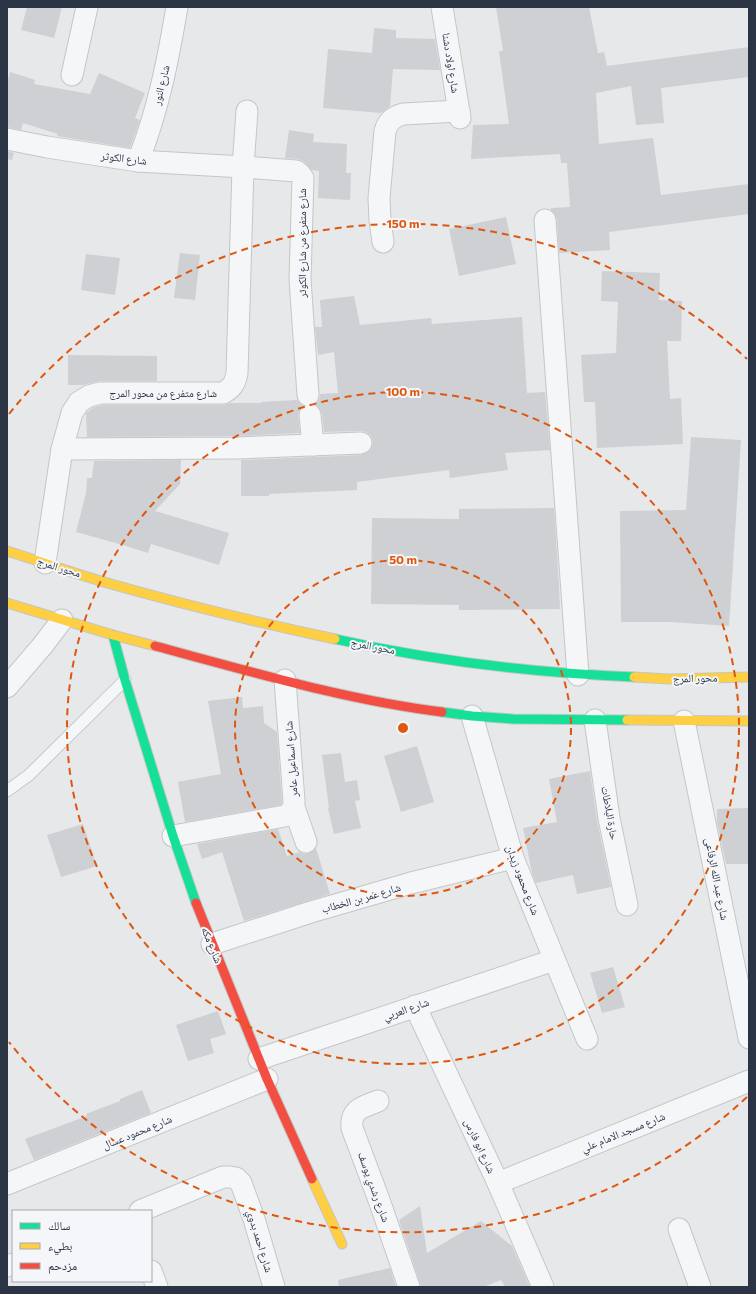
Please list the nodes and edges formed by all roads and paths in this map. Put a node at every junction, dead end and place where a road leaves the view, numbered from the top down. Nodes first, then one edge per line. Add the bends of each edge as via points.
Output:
1 (87, 7) edge
2 (177, 7) edge
3 (442, 7) edge
4 (72, 74) dead end
5 (247, 111) dead end
6 (7, 139) edge
7 (138, 161) junction
8 (243, 167) junction
9 (545, 220) dead end
10 (383, 242) dead end
11 (361, 444) dead end
12 (313, 445) junction
13 (62, 449) junction
14 (7, 551) edge
15 (45, 563) junction
16 (7, 603) edge
17 (62, 620) junction
18 (113, 635) junction
19 (578, 675) junction
20 (749, 677) edge
21 (125, 680) junction
22 (285, 680) junction
23 (7, 687) edge
24 (472, 716) junction
25 (595, 720) junction
26 (684, 721) junction
27 (749, 721) edge
28 (7, 791) edge
29 (294, 807) junction
30 (173, 836) junction
31 (306, 842) dead end
32 (513, 858) junction
33 (627, 905) dead end
34 (212, 944) junction
35 (554, 960) junction
36 (745, 997) edge
37 (415, 1006) junction
38 (749, 1038) edge
39 (587, 1040) dead end
40 (259, 1059) junction
41 (267, 1079) junction
42 (749, 1081) edge
43 (378, 1101) dead end
44 (498, 1183) junction
45 (7, 1184) edge
46 (142, 1210) edge
47 (679, 1229) dead end
48 (342, 1244) dead end
49 (152, 1274) edge
50 (157, 1287) edge
51 (274, 1287) edge
52 (409, 1287) edge
53 (544, 1287) edge
54 (700, 1287) edge

1 - 4 street
2 - 7 street, شارع النور via 162,87
3 - 10 street, شارع اولاد دشنا via 460,114 403,114 394,116 388,123 385,131 379,198
5 - 8 street, شارع متفرع من محور المرج
6 - 7 street, شارع الكوثر
7 - 8 street, شارع الكوثر
8 - 12 street, شارع متفرع من شارع الكوثر via 296,171 303,178 300,279
8 - 13 street, شارع متفرع من محور المرج via 235,383 231,389 223,393 100,393 89,396 79,402 72,413
9 - 19 street
11 - 12 street
12 - 13 street
13 - 15 street, شارع متفرع من محور المرج
14 - 15 main road, محور المرج
15 - 19 main road, محور المرج via 176,602 308,633 465,663
16 - 17 main road
17 - 18 main road
17 - 23 street
18 - 21 main road, شارع مكه
18 - 22 main road
19 - 20 main road, محور المرج via 677,679
21 - 28 lane via 29,775
21 - 30 main road, شارع مكه
22 - 24 main road via 378,702
22 - 29 street, شارع اسماعيل عامر
24 - 25 main road
24 - 32 street, شارع محمود زيدان
25 - 26 main road
25 - 33 street, حارة البلاطات
26 - 27 main road
26 - 36 street, شارع عبد الله الرفاعى
29 - 30 street, شارع اسماعيل عامر via 285,816
29 - 31 street
30 - 34 main road, شارع مكه
32 - 34 street, شارع عمر بن الخطاب via 390,889
32 - 35 street, شارع محمود زيدان
34 - 40 main road, شارع مكه
35 - 37 street, شارع العربي
35 - 39 street, شارع محمود زيدان
36 - 38 street, شارع عبد الله الرفاعى
37 - 40 street, شارع العربي
37 - 44 street, شارع ابو فارس
40 - 41 main road, شارع مكه
41 - 45 street, شارع محمود عسال
41 - 48 main road, شارع مكه
42 - 44 street, شارع مسجد الامام علي
43 - 52 street, شارع رشدي يوسف via 355,1112 351,1120 352,1128
44 - 53 street, شارع ابو فارس
46 - 51 street, شارع احمد بدوي via 223,1177 236,1178 241,1183 254,1219
47 - 54 street
49 - 50 street

